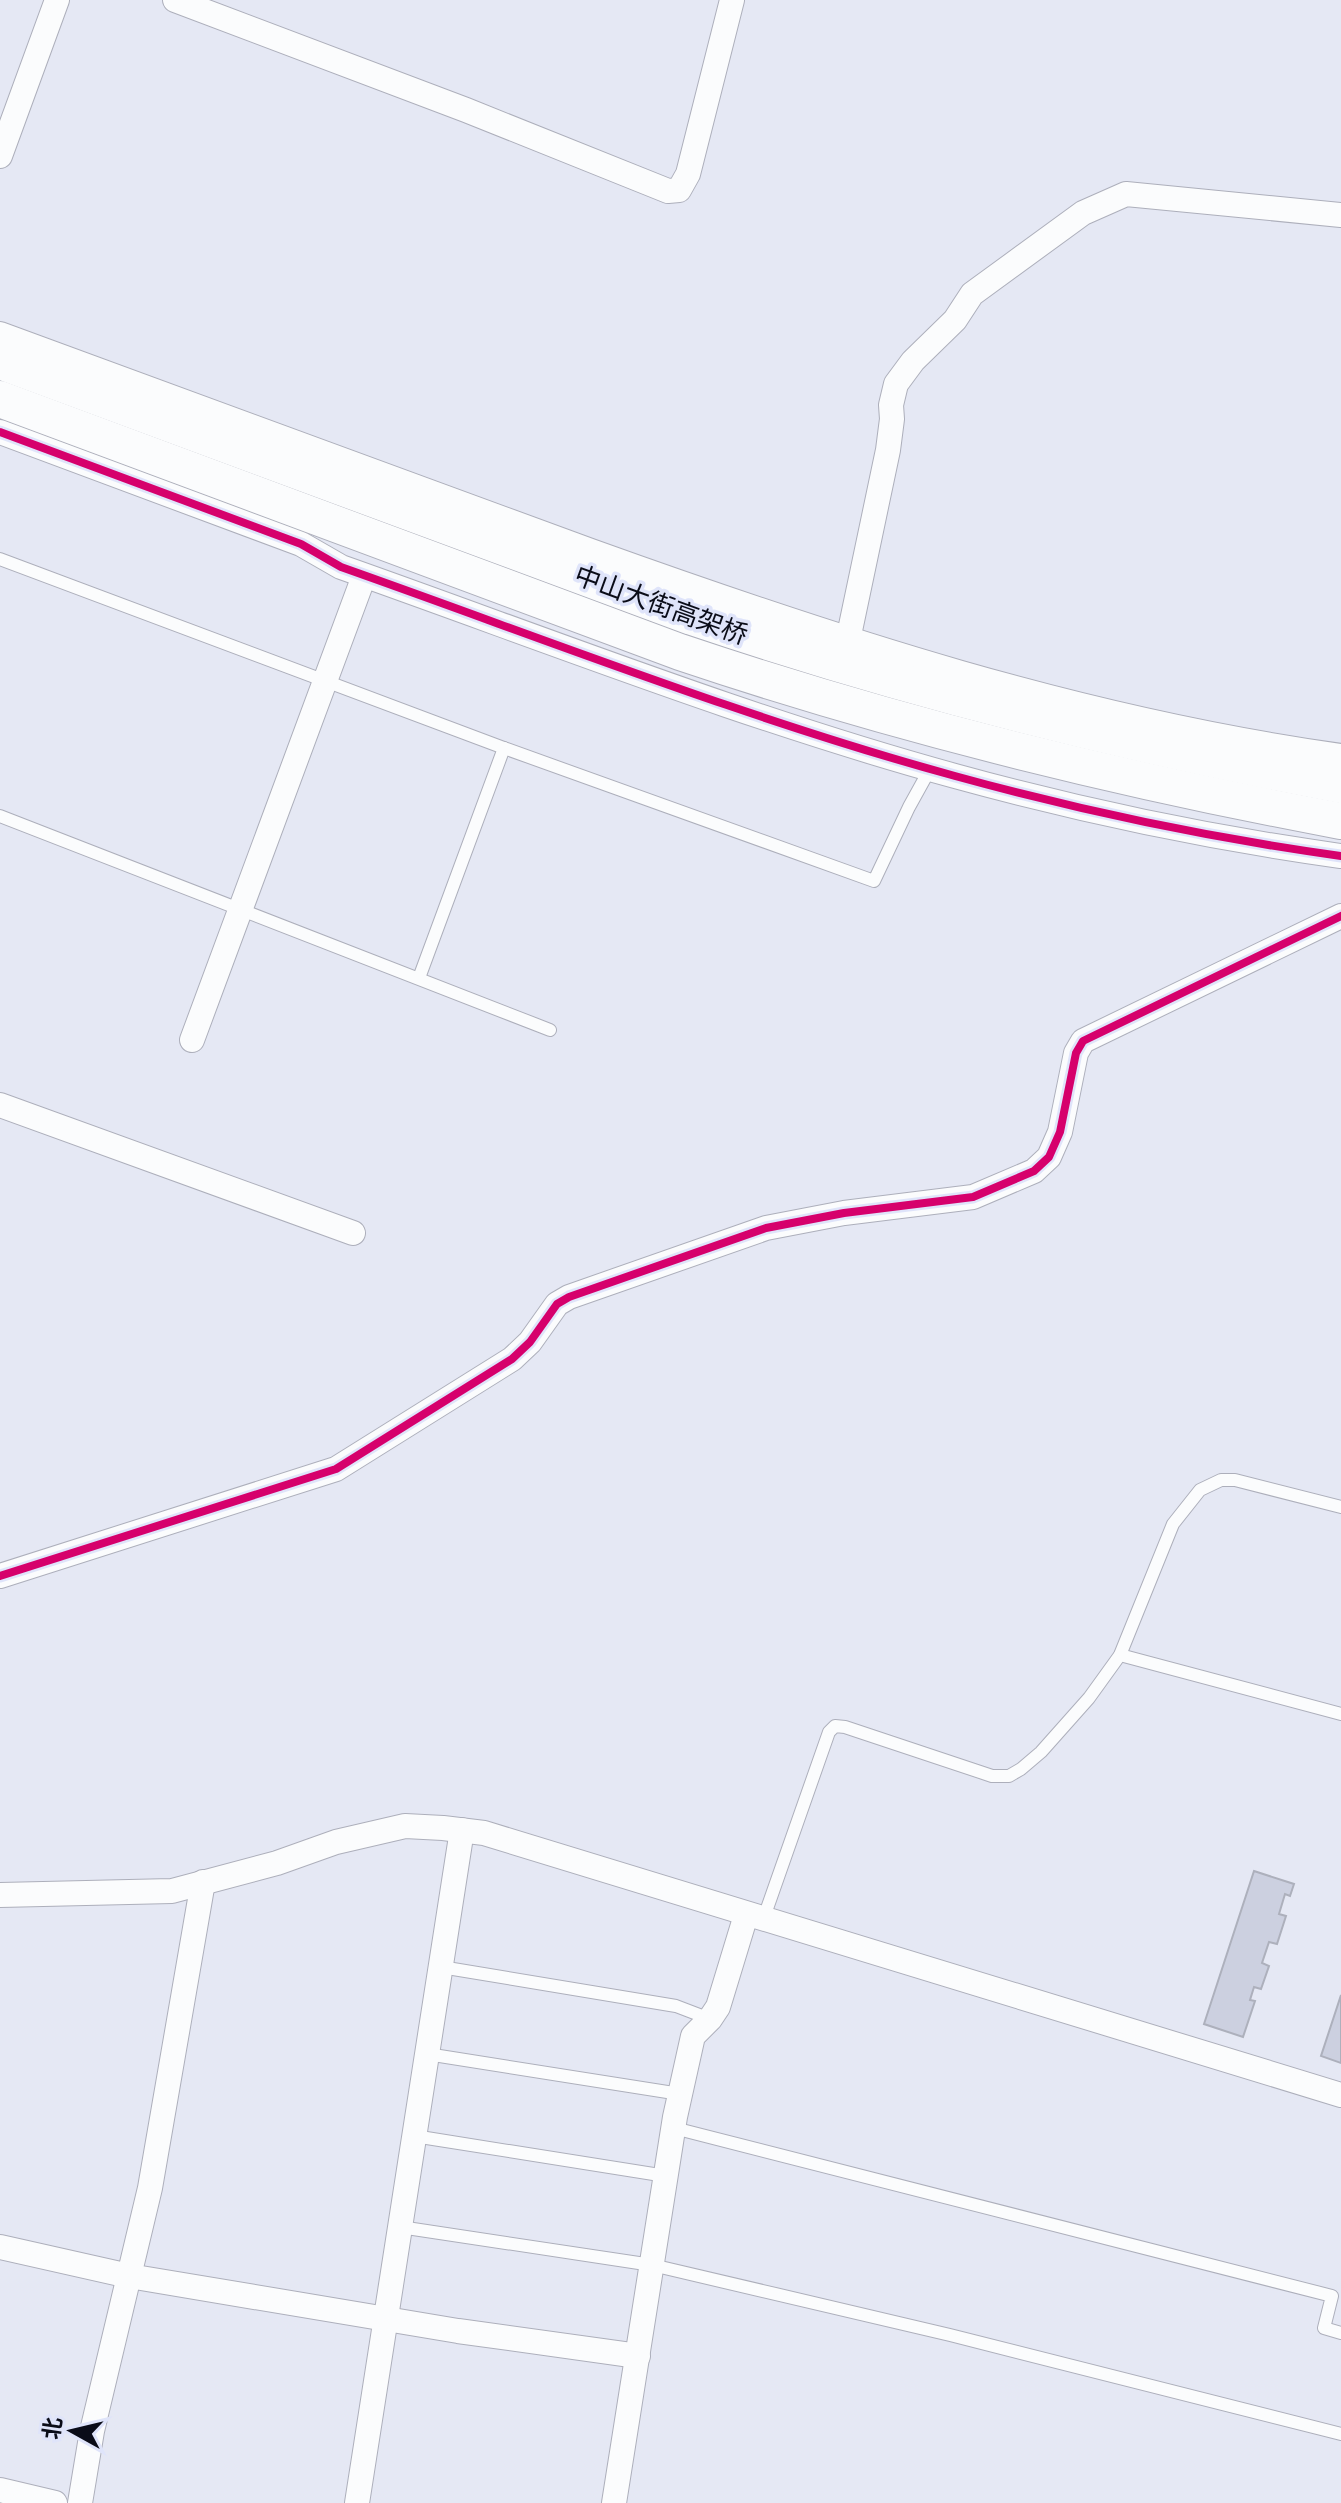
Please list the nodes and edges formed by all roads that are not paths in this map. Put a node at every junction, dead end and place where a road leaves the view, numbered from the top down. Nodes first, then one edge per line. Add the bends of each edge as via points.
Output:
1 (57, 0) edge
2 (175, 0) edge
3 (732, 0) edge
4 (0, 156) edge
5 (1341, 215) edge
6 (0, 334) edge
7 (0, 361) edge
8 (0, 399) edge
9 (0, 432) edge
10 (0, 559) edge
11 (364, 576) junction
12 (848, 640) junction
13 (326, 681) junction
14 (504, 748) junction
15 (1341, 756) edge
16 (930, 769) junction
17 (1341, 785) edge
18 (0, 816) edge
19 (1341, 821) edge
20 (1341, 856) edge
21 (241, 909) junction
22 (1341, 916) edge
23 (419, 978) junction
24 (550, 1030) dead end
25 (192, 1040) dead end
26 (0, 1105) edge
27 (353, 1233) dead end
28 (1341, 1507) edge
29 (0, 1576) edge
30 (1120, 1655) junction
31 (1341, 1714) edge
32 (462, 1830) junction
33 (203, 1882) junction
34 (0, 1895) edge
35 (754, 1917) junction
36 (441, 1967) junction
37 (710, 2019) junction
38 (427, 2054) junction
39 (680, 2094) junction
40 (1341, 2095) edge
41 (674, 2128) junction
42 (414, 2136) junction
43 (666, 2176) junction
44 (400, 2227) junction
45 (0, 2247) edge
46 (652, 2265) junction
47 (129, 2276) junction
48 (386, 2319) junction
49 (1341, 2333) edge
50 (638, 2356) junction
51 (1341, 2434) edge
52 (0, 2490) edge
53 (55, 2503) edge
54 (80, 2503) edge
55 (357, 2503) edge
56 (614, 2503) edge

1 - 4 street
2 - 3 street via 668,191 679,190 688,174
5 - 12 street via 1126,194 1083,213 972,294 896,384 888,450
6 - 12 street via 375,474
7 - 17 main road, 中山大街高架桥 via 793,652 1038,719
8 - 19 main road, 中山大街高架桥 via 782,686 1115,775
9 - 11 street via 301,544
10 - 13 lane
11 - 13 street
11 - 16 street via 689,693
12 - 15 street via 1091,708
13 - 14 lane
13 - 21 street
14 - 16 lane via 874,881
14 - 23 lane
16 - 20 street via 1185,831
18 - 21 lane
21 - 23 lane
21 - 25 street
22 - 29 street via 1083,1041 1060,1132 1049,1157 1034,1171 973,1197 766,1228 569,1297 557,1304 512,1359 336,1469
23 - 24 lane
26 - 27 street
28 - 30 lane via 1235,1480 1200,1490 1173,1524
30 - 31 lane
30 - 35 lane via 1041,1752 1009,1776 992,1776 835,1726
32 - 33 street via 405,1826
32 - 35 street
32 - 36 street
33 - 34 street via 172,1891
33 - 47 street via 150,2188
35 - 37 street
35 - 40 street
36 - 37 lane via 676,2006
36 - 38 street
37 - 39 street via 693,2036
38 - 39 lane
38 - 42 street
39 - 41 street
41 - 43 street
41 - 49 lane via 1332,2296 1324,2328
42 - 43 lane
42 - 44 street
43 - 46 street
44 - 46 lane
44 - 48 street
45 - 47 street
46 - 50 street
46 - 51 lane
47 - 48 street
47 - 54 street
48 - 50 street
48 - 55 street
50 - 56 street
52 - 53 street

